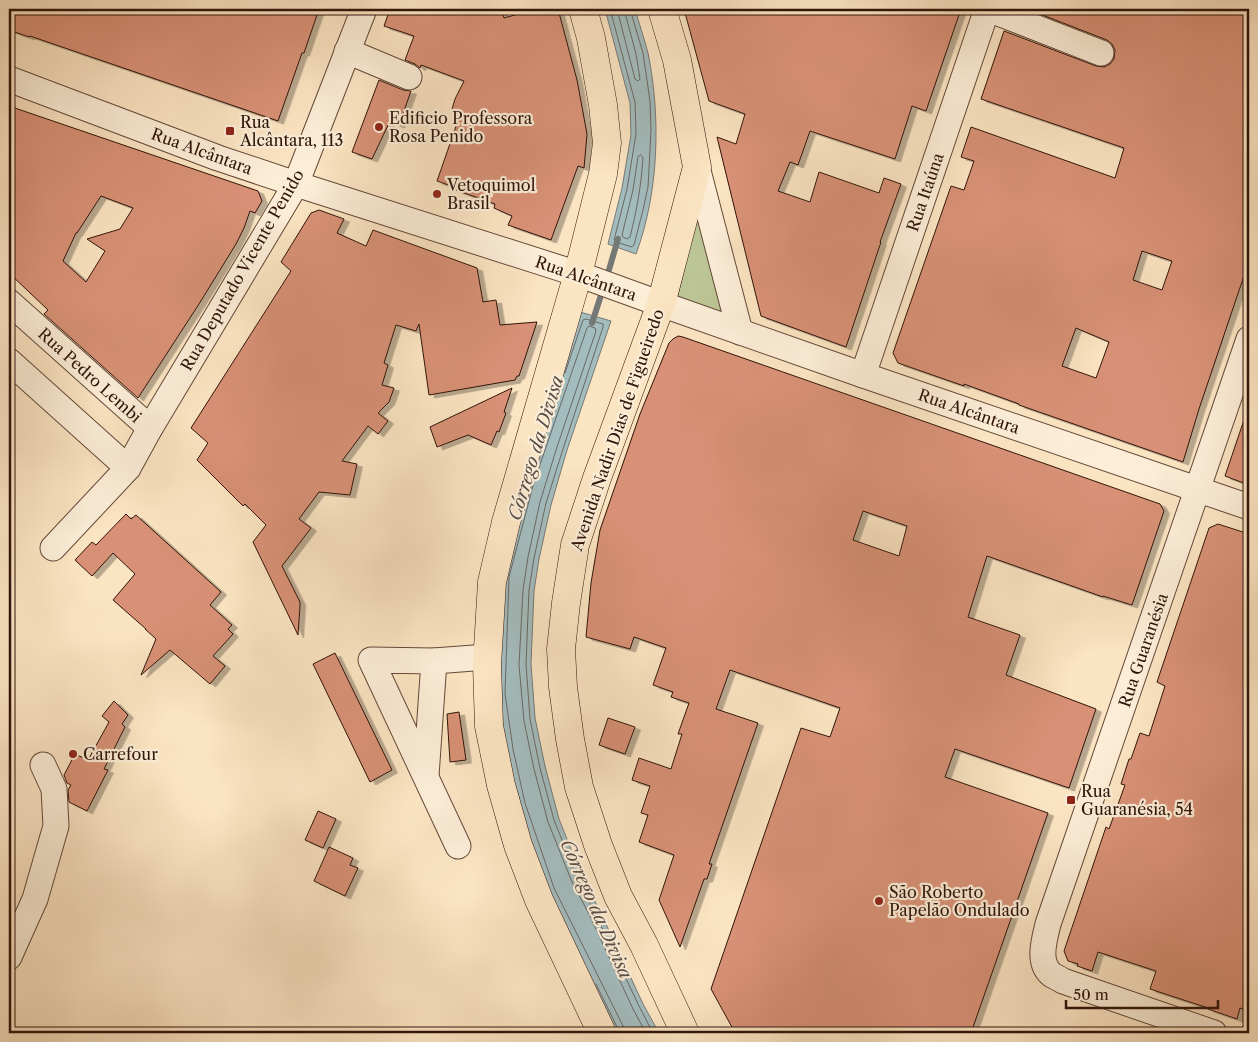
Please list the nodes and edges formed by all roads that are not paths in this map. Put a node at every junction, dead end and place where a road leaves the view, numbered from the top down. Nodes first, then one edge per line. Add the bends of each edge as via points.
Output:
1 (364, 9) edge
2 (582, 9) edge
3 (662, 9) edge
4 (988, 9) edge
5 (348, 51) junction
6 (1101, 53) dead end
7 (409, 77) dead end
8 (9, 79) edge
9 (697, 167) junction
10 (296, 184) junction
11 (587, 277) junction
12 (648, 300) junction
13 (9, 302) edge
14 (740, 332) junction
15 (1249, 339) edge
16 (9, 361) edge
17 (864, 375) junction
18 (150, 428) junction
19 (128, 468) junction
20 (1198, 490) junction
21 (1249, 507) edge
22 (53, 548) dead end
23 (487, 657) junction
24 (434, 661) junction
25 (44, 765) dead end
26 (426, 777) junction
27 (458, 846) dead end
28 (9, 957) edge
29 (602, 1033) edge
30 (685, 1033) edge
31 (1214, 1033) edge

1 - 5 street, Rua Deputado Vicente Penido
2 - 11 main road via 591,38 607,143
3 - 9 main road, Avenida Nadir Dias de Figueiredo via 677,60
4 - 6 street
4 - 17 street, Rua Itaúna
5 - 7 street
5 - 10 street, Rua Deputado Vicente Penido
8 - 10 street, Rua Alcântara
9 - 12 main road, Avenida Nadir Dias de Figueiredo
9 - 14 street, Avenida Nadir Dias de Figueiredo
10 - 11 street, Rua Alcântara
10 - 18 street, Rua Deputado Vicente Penido
11 - 12 street, Rua Alcântara
11 - 23 main road via 506,522 492,582
12 - 14 street, Rua Alcântara
12 - 30 main road, Avenida Nadir Dias de Figueiredo via 575,544 562,649 563,687 580,787 598,845 618,896
13 - 18 street, Rua Pedro Lembi
14 - 17 street, Rua Alcântara
15 - 20 street, Rua Guaranésia
16 - 19 street
17 - 20 street, Rua Alcântara
18 - 19 street, Rua Deputado Vicente Penido
19 - 22 street, Rua Deputado Vicente Penido
20 - 21 street, Rua Alcântara
20 - 31 street, Rua Guaranésia via 1048,924 1043,962 1051,974 1063,981
23 - 24 street
23 - 29 main road via 489,726 518,844 538,900
24 - 26 street
24 - 26 street via 370,660
25 - 28 street via 54,789 56,826 35,899
26 - 27 street

